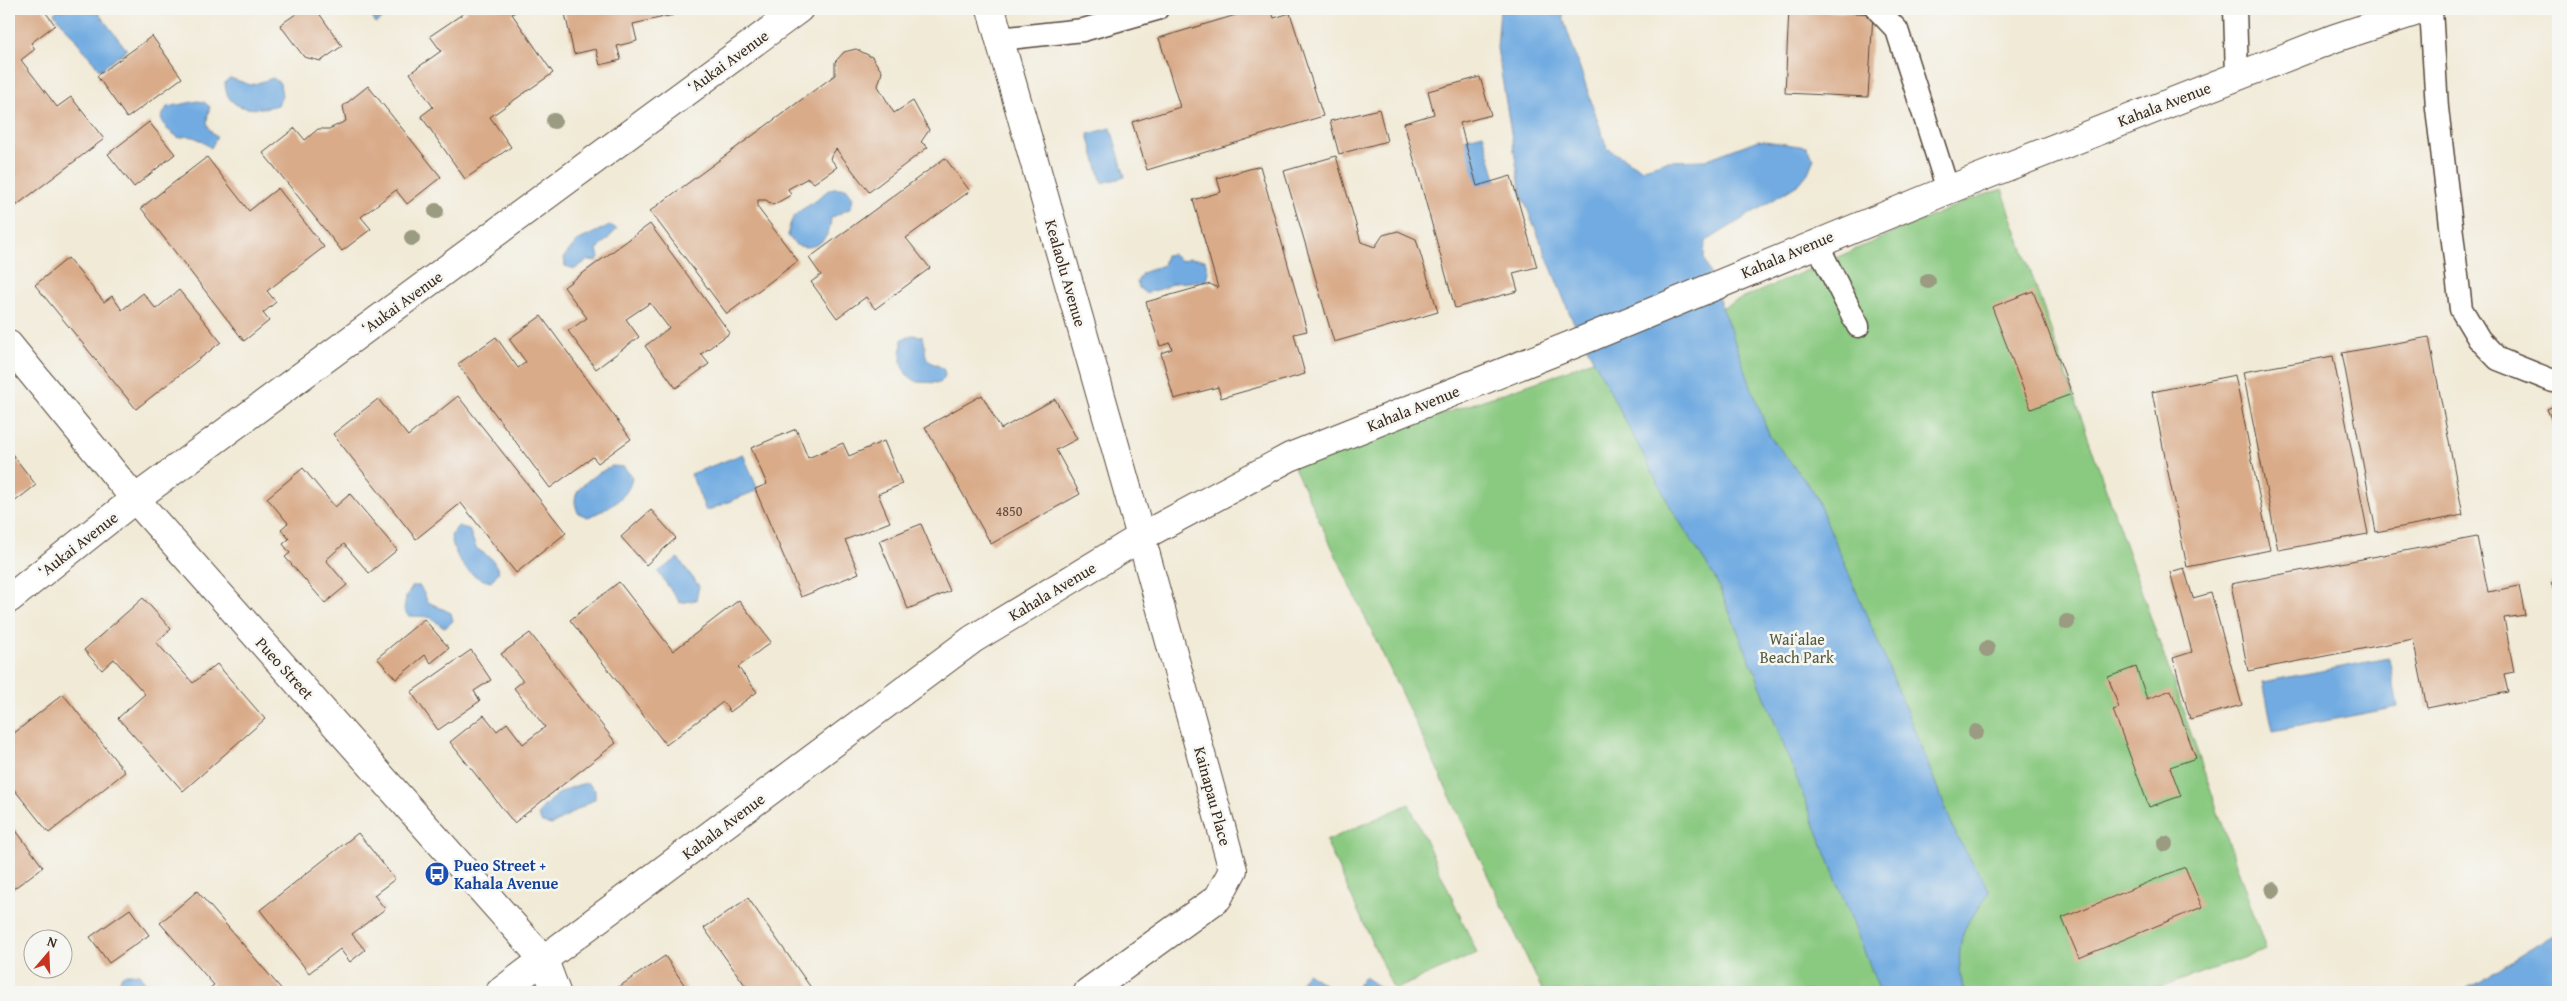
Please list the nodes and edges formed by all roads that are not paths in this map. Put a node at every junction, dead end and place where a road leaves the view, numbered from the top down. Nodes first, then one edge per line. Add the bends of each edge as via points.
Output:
1 (799, 9) edge
2 (991, 9) edge
3 (1157, 9) edge
4 (1877, 9) edge
5 (2235, 9) edge
6 (2424, 9) edge
7 (2431, 9) edge
8 (999, 39) junction
9 (2237, 76) junction
10 (1948, 190) junction
11 (1816, 242) junction
12 (1858, 326) dead end
13 (9, 345) edge
14 (2558, 379) edge
15 (135, 500) junction
16 (1141, 537) junction
17 (9, 599) edge
18 (544, 960) junction
19 (500, 992) edge
20 (556, 992) edge
21 (1088, 992) edge

1 - 15 street, ʻAukai Avenue
2 - 8 street, Kealaolu Avenue
3 - 8 lane via 1083,30
4 - 10 lane via 1897,30
5 - 9 lane
6 - 9 street, Kahala Avenue via 2335,38
7 - 14 lane via 2437,108 2461,309 2498,359 2553,381
8 - 16 street, Kealaolu Avenue
9 - 10 street, Kahala Avenue
10 - 11 street, Kahala Avenue
11 - 12 lane
11 - 16 street, Kahala Avenue via 1574,344 1290,457
13 - 15 street, Pueo Street
15 - 17 street, ʻAukai Avenue
15 - 18 street, Pueo Street
16 - 18 street, Kahala Avenue via 973,640
16 - 21 street, Kainapau Place via 1233,870 1218,898
18 - 19 street, Kahala Avenue
18 - 20 street, Pueo Street

